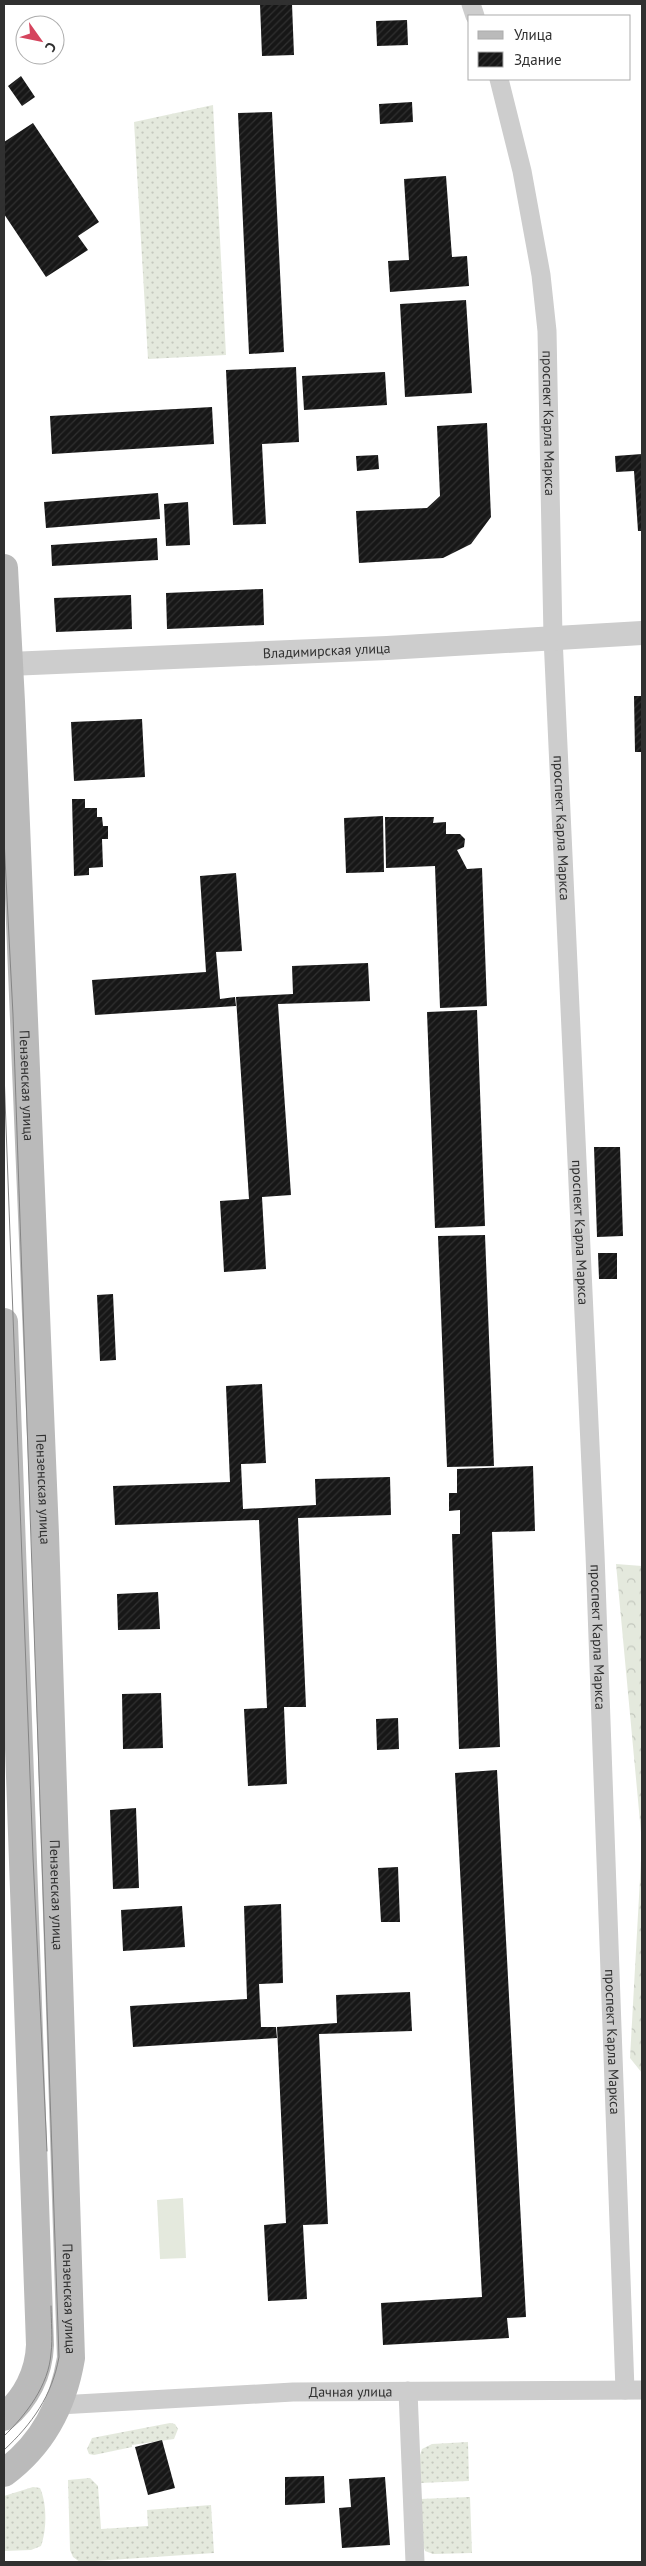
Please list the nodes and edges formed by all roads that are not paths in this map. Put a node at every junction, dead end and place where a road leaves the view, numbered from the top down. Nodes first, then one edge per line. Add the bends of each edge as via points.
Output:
1 (499, 80) edge
2 (4, 568) edge
3 (642, 633) edge
4 (553, 637) junction
5 (6, 664) edge
6 (4, 1322) edge
7 (408, 2390) junction
8 (634, 2390) edge
9 (13, 2408) edge
10 (56, 2412) junction
11 (4, 2473) edge
12 (415, 2562) edge

1 - 4 street, проспект Карла Маркса via 522,171 541,275 547,331
2 - 5 main road, Пензенская улица
3 - 4 street, Владимирская улица
4 - 5 street, Владимирская улица via 387,648
4 - 8 street, проспект Карла Маркса
5 - 10 main road, Пензенская улица via 44,1534 71,2358 67,2384
6 - 9 main road via 40,2345 36,2372
7 - 8 street, Дачная улица
7 - 10 street, Дачная улица via 294,2392
7 - 12 street
9 - 10 main road
10 - 11 main road, Пензенская улица via 27,2453

